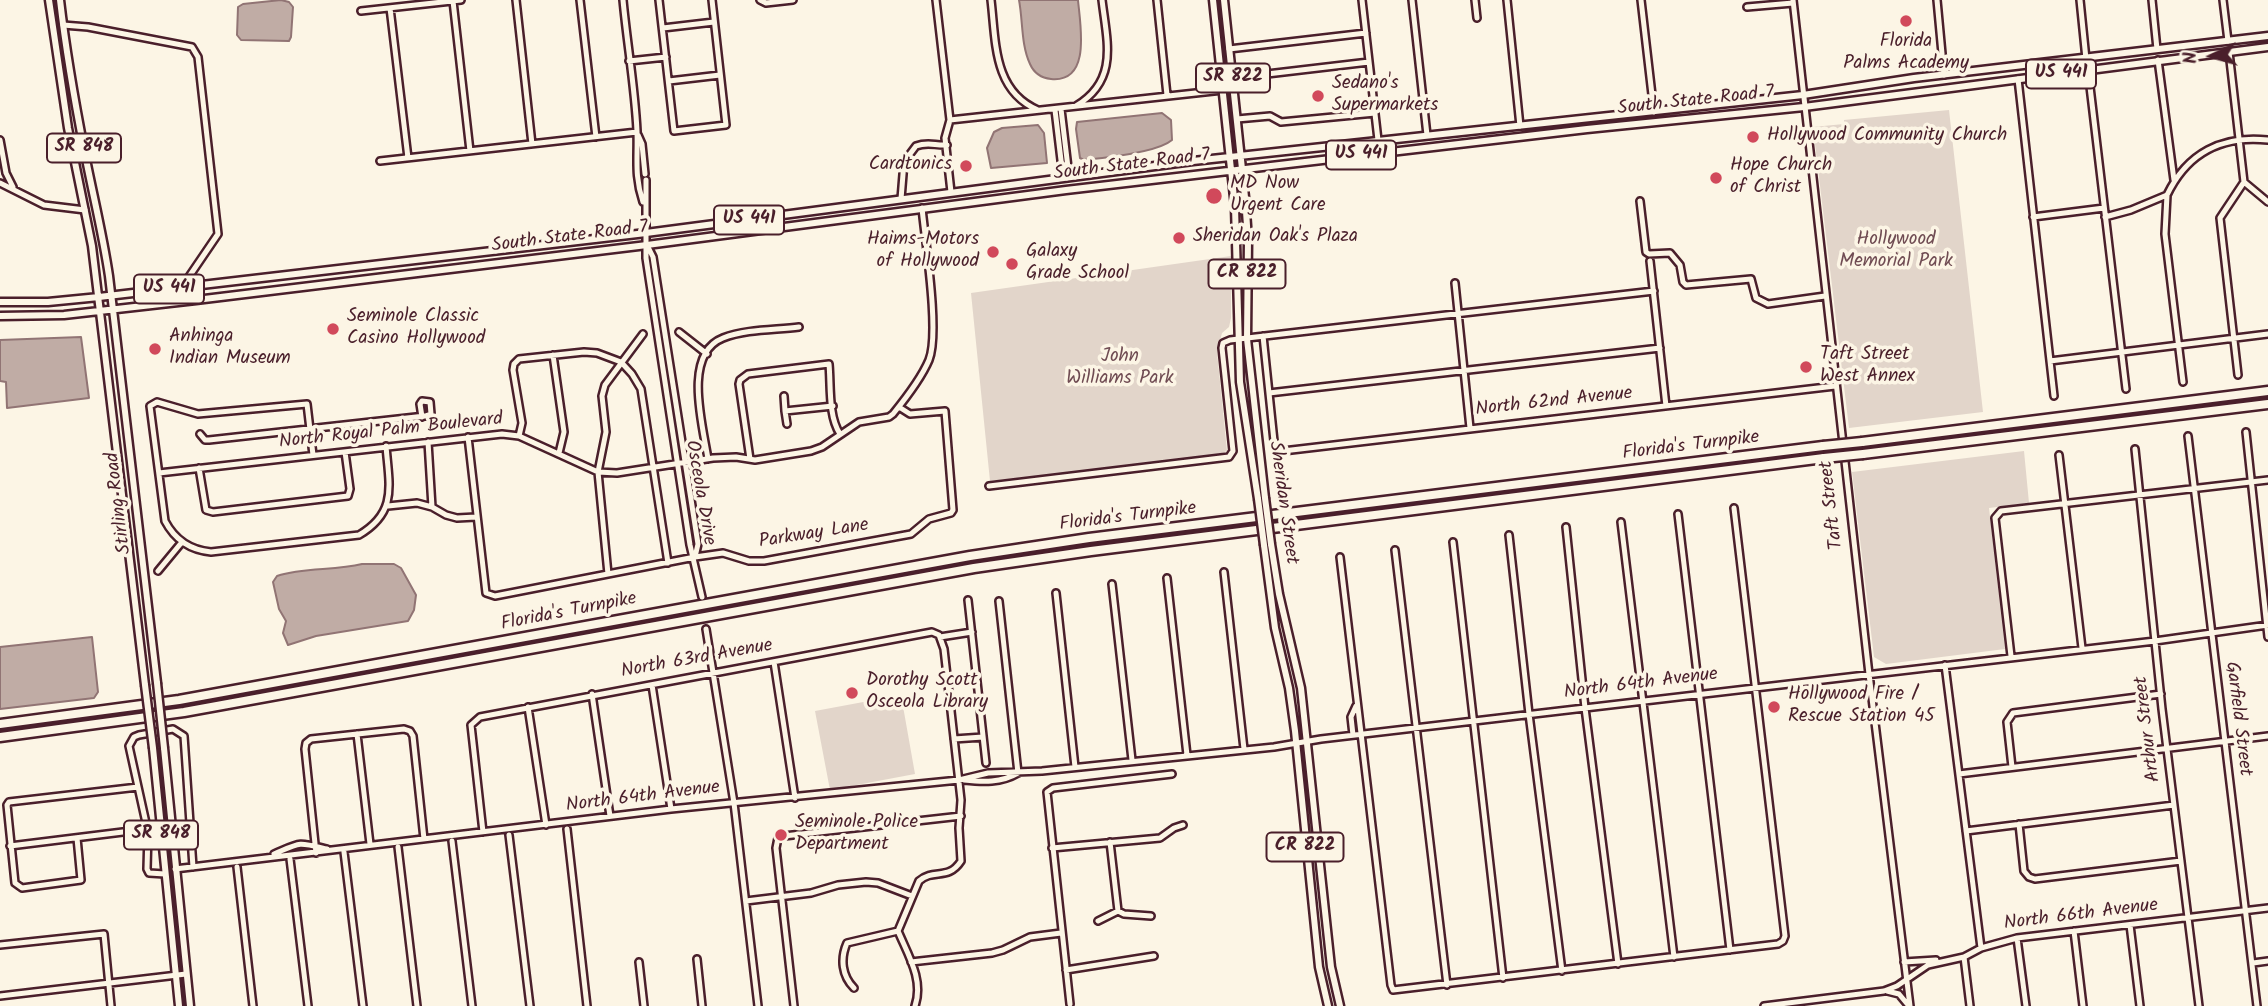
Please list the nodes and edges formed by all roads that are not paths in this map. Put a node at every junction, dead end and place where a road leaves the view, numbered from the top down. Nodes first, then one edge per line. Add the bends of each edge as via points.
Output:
1 (49, 0) edge
2 (60, 0) edge
3 (461, 0) edge
4 (516, 0) edge
5 (580, 0) edge
6 (623, 0) edge
7 (659, 0) edge
8 (712, 0) edge
9 (760, 0) edge
10 (793, 0) edge
11 (936, 0) edge
12 (991, 0) edge
13 (1102, 0) edge
14 (1157, 0) edge
15 (1213, 0) edge
16 (1224, 0) edge
17 (1362, 0) edge
18 (1412, 0) edge
19 (1475, 0) edge
20 (1507, 0) edge
21 (1641, 0) edge
22 (1937, 0) edge
23 (2080, 0) edge
24 (2152, 0) edge
25 (2224, 0) edge
26 (453, 1) edge
27 (1793, 1) edge
28 (1747, 7) dead end
29 (390, 8) junction
30 (361, 11) dead end
31 (1477, 18) dead end
32 (714, 22) junction
33 (63, 25) junction
34 (663, 28) junction
35 (1366, 33) junction
36 (2268, 36) edge
37 (2239, 39) junction
38 (2228, 41) junction
39 (2268, 47) edge
40 (1229, 49) junction
41 (2157, 49) junction
42 (2229, 52) junction
43 (2216, 53) junction
44 (666, 57) junction
45 (2086, 59) junction
46 (2158, 60) junction
47 (629, 61) junction
48 (1369, 62) junction
49 (2029, 66) junction
50 (2088, 70) junction
51 (720, 75) junction
52 (1944, 75) junction
53 (1233, 78) junction
54 (2018, 79) junction
55 (668, 81) junction
56 (1933, 89) junction
57 (1223, 90) junction
58 (1803, 94) junction
59 (1167, 95) junction
60 (1073, 107) junction
61 (1804, 107) junction
62 (1058, 109) junction
63 (1678, 109) junction
64 (1041, 111) junction
65 (1654, 112) junction
66 (1375, 113) junction
67 (1237, 119) junction
68 (950, 120) junction
69 (1670, 120) junction
70 (1558, 122) junction
71 (1644, 123) junction
72 (1520, 126) junction
73 (637, 132) junction
74 (1547, 134) junction
75 (1427, 135) junction
76 (596, 137) junction
77 (1508, 138) junction
78 (2239, 138) junction
79 (0, 140) edge
80 (1376, 140) junction
81 (2268, 140) edge
82 (532, 144) junction
83 (947, 145) junction
84 (73, 151) junction
85 (470, 151) junction
86 (1367, 155) junction
87 (1241, 156) junction
88 (1230, 157) junction
89 (408, 158) junction
90 (380, 161) dead end
91 (87, 163) junction
92 (636, 170) junction
93 (1242, 170) junction
94 (1232, 171) junction
95 (645, 174) junction
96 (1066, 177) junction
97 (2174, 180) junction
98 (2244, 182) junction
99 (0, 183) edge
100 (14, 188) junction
101 (951, 192) junction
102 (1050, 192) junction
103 (2167, 195) junction
104 (901, 199) junction
105 (1640, 201) dead end
106 (2268, 202) edge
107 (645, 205) junction
108 (922, 208) junction
109 (2104, 208) junction
110 (85, 210) junction
111 (2033, 217) junction
112 (2105, 217) junction
113 (646, 233) junction
114 (647, 245) junction
115 (505, 249) junction
116 (1650, 261) dead end
117 (395, 262) junction
118 (494, 262) junction
119 (285, 275) junction
120 (388, 275) junction
121 (1455, 283) dead end
122 (182, 287) junction
123 (272, 290) junction
124 (1654, 291) junction
125 (111, 296) junction
126 (1825, 296) junction
127 (99, 298) junction
128 (0, 302) edge
129 (113, 310) junction
130 (100, 311) junction
131 (1458, 314) junction
132 (0, 316) edge
133 (799, 327) dead end
134 (679, 332) dead end
135 (643, 334) dead end
136 (2268, 334) edge
137 (1263, 336) junction
138 (2234, 338) junction
139 (1238, 339) junction
140 (1247, 339) junction
141 (2178, 345) junction
142 (1660, 348) junction
143 (2122, 352) junction
144 (707, 354) junction
145 (553, 355) junction
146 (2050, 361) junction
147 (621, 362) junction
148 (1464, 372) junction
149 (2238, 375) dead end
150 (2183, 382) dead end
151 (1835, 386) junction
152 (2126, 389) dead end
153 (2268, 391) edge
154 (1269, 393) junction
155 (784, 396) dead end
156 (2054, 396) dead end
157 (2268, 404) edge
158 (833, 406) junction
159 (1667, 406) junction
160 (899, 407) junction
161 (785, 411) junction
162 (422, 417) dead end
163 (787, 424) dead end
164 (1470, 428) junction
165 (310, 429) junction
166 (2246, 432) dead end
167 (840, 433) junction
168 (200, 434) dead end
169 (519, 436) junction
170 (2188, 436) dead end
171 (468, 437) junction
172 (428, 442) junction
173 (386, 446) junction
174 (1277, 449) joint
175 (2135, 449) dead end
176 (345, 452) junction
177 (559, 453) junction
178 (313, 455) junction
179 (2059, 455) dead end
180 (708, 459) junction
181 (750, 459) junction
182 (682, 463) junction
183 (199, 468) junction
184 (653, 469) junction
185 (598, 472) junction
186 (159, 473) junction
187 (2268, 480) edge
188 (2252, 482) junction
189 (989, 486) dead end
190 (2195, 489) junction
191 (2140, 495) junction
192 (1261, 499) junction
193 (2066, 503) junction
194 (388, 506) junction
195 (432, 507) junction
196 (1734, 508) dead end
197 (1678, 514) dead end
198 (476, 517) junction
199 (1621, 522) dead end
200 (1566, 527) dead end
201 (1509, 535) dead end
202 (182, 542) junction
203 (1453, 542) dead end
204 (1267, 545) junction
205 (1395, 550) dead end
206 (1340, 557) dead end
207 (695, 558) junction
208 (668, 563) junction
209 (158, 571) dead end
210 (1224, 572) dead end
211 (608, 574) junction
212 (1167, 578) dead end
213 (1112, 584) dead end
214 (1056, 593) dead end
215 (702, 597) tunnel mouth
216 (968, 600) dead end
217 (999, 601) dead end
218 (2267, 625) edge
219 (706, 629) tunnel mouth
220 (972, 632) junction
221 (2211, 633) junction
222 (940, 637) junction
223 (2268, 637) edge
224 (2155, 641) junction
225 (2082, 648) junction
226 (2011, 656) junction
227 (774, 662) junction
228 (1945, 665) junction
229 (714, 673) junction
230 (1869, 674) junction
231 (652, 685) junction
232 (1754, 688) junction
233 (592, 694) junction
234 (1698, 694) junction
235 (2161, 694) junction
236 (1642, 701) junction
237 (528, 707) junction
238 (1585, 708) junction
239 (1529, 714) junction
240 (1472, 721) junction
241 (0, 724) edge
242 (1415, 728) junction
243 (357, 734) junction
244 (1356, 735) junction
245 (2268, 736) edge
246 (0, 737) edge
247 (983, 737) junction
248 (954, 739) junction
249 (1307, 741) junction
250 (2224, 742) junction
251 (1297, 743) junction
252 (1244, 749) junction
253 (2167, 749) junction
254 (1187, 755) junction
255 (1132, 760) junction
256 (986, 763) dead end
257 (1075, 767) junction
258 (2012, 767) junction
259 (1042, 771) junction
260 (1018, 773) junction
261 (1172, 774) dead end
262 (1959, 774) junction
263 (1043, 779) dead end
264 (959, 780) junction
265 (138, 786) junction
266 (795, 798) junction
267 (2174, 805) junction
268 (735, 807) junction
269 (671, 809) junction
270 (610, 816) junction
271 (961, 816) junction
272 (2019, 824) junction
273 (546, 825) junction
274 (1183, 825) dead end
275 (147, 829) junction
276 (567, 829) dead end
277 (1966, 831) junction
278 (483, 832) junction
279 (509, 835) dead end
280 (77, 838) junction
281 (424, 839) junction
282 (452, 841) dead end
283 (1110, 842) junction
284 (370, 844) junction
285 (10, 846) junction
286 (398, 847) dead end
287 (1052, 848) junction
288 (316, 849) junction
289 (344, 852) dead end
290 (262, 858) junction
291 (290, 859) dead end
292 (2181, 861) junction
293 (193, 867) junction
294 (237, 867) dead end
295 (175, 869) junction
296 (165, 874) junction
297 (912, 896) junction
298 (781, 897) junction
299 (746, 901) junction
300 (2268, 908) edge
301 (1118, 911) junction
302 (2245, 911) junction
303 (1151, 916) dead end
304 (2188, 919) junction
305 (1098, 921) dead end
306 (2130, 925) junction
307 (898, 931) junction
308 (2074, 931) junction
309 (1061, 933) junction
310 (2017, 939) junction
311 (0, 945) edge
312 (1981, 948) junction
313 (1730, 950) junction
314 (1154, 956) dead end
315 (1674, 957) junction
316 (1964, 957) junction
317 (697, 959) dead end
318 (1942, 960) junction
319 (2268, 961) edge
320 (639, 962) dead end
321 (911, 962) junction
322 (1905, 962) junction
323 (2253, 963) junction
324 (1618, 964) junction
325 (1066, 970) junction
326 (1562, 971) junction
327 (186, 974) junction
328 (175, 975) junction
329 (1503, 978) junction
330 (1907, 980) junction
331 (109, 984) junction
332 (1447, 985) junction
333 (854, 988) dead end
334 (1884, 991) junction
335 (0, 996) edge
336 (1070, 1004) edge
337 (1792, 1004) edge
338 (111, 1006) edge
339 (179, 1006) edge
340 (190, 1006) edge
341 (253, 1006) edge
342 (308, 1006) edge
343 (363, 1006) edge
344 (417, 1006) edge
345 (472, 1006) edge
346 (530, 1006) edge
347 (587, 1006) edge
348 (644, 1006) edge
349 (702, 1006) edge
350 (758, 1006) edge
351 (794, 1006) edge
352 (915, 1006) edge
353 (1328, 1006) edge
354 (1340, 1006) edge
355 (1763, 1006) edge
356 (1909, 1006) edge
357 (1970, 1006) edge
358 (2026, 1006) edge
359 (2083, 1006) edge
360 (2140, 1006) edge
361 (2199, 1006) edge
362 (2258, 1006) edge

1 - 84 main road, Stirling Road / SR 848
2 - 33 main road, Stirling Road / SR 848
3 - 26 street
4 - 82 street
5 - 76 street
6 - 47 street
7 - 34 street
8 - 32 street
9 - 10 street
11 - 68 street
12 - 64 street via 1001,73 1018,97
13 - 60 street via 1109,56 1105,73 1095,90
14 - 59 street
15 - 57 main road, Sheridan Street / SR 822
16 - 40 main road, Sheridan Street / SR 822
17 - 35 street
18 - 75 street
19 - 31 street
20 - 72 street
21 - 65 street
22 - 52 street
23 - 45 street
24 - 41 street
25 - 38 street
26 - 29 street
26 - 85 street
27 - 28 street
27 - 58 street, Taft Street
29 - 30 street
29 - 89 street
32 - 34 street
32 - 51 street
33 - 91 main road, Stirling Road / SR 848
33 - 122 street via 192,47 198,57 218,234
34 - 44 street
35 - 40 street
35 - 48 street
36 - 37 main road, South State Road 7 / US 441
37 - 38 main road, South State Road 7 / US 441
37 - 42 main road
38 - 41 main road, South State Road 7 / US 441
38 - 43 main road
39 - 42 main road, South State Road 7 / US 441
40 - 53 main road, Sheridan Street / SR 822
41 - 45 main road, South State Road 7 / US 441
42 - 43 main road, South State Road 7 / US 441
42 - 78 street
43 - 46 main road, South State Road 7 / US 441
44 - 47 street
44 - 55 street
45 - 49 main road, South State Road 7 / US 441
46 - 50 main road, South State Road 7 / US 441
46 - 97 street
47 - 73 street
48 - 53 street
48 - 66 street
49 - 52 main road, South State Road 7 / US 441
49 - 54 main road
50 - 54 main road, South State Road 7 / US 441
50 - 109 street
51 - 55 street
51 - 55 street via 726,125 674,131
52 - 56 main road
52 - 58 main road, South State Road 7 / US 441
53 - 67 main road, Sheridan Street / SR 822
54 - 56 main road, South State Road 7 / US 441
54 - 111 street
56 - 61 main road, South State Road 7 / US 441
57 - 59 street
57 - 88 main road, Sheridan Street / SR 822
58 - 61 street, Taft Street
58 - 63 main road, South State Road 7 / US 441
59 - 60 street
60 - 62 street
61 - 69 main road, South State Road 7 / US 441
61 - 126 street, Taft Street
62 - 64 street
62 - 96 street
63 - 65 main road, South State Road 7 / US 441
63 - 69 main road
64 - 68 street
65 - 70 main road, South State Road 7 / US 441
65 - 71 main road
66 - 67 street via 1281,122 1270,116
66 - 80 street
67 - 87 main road, Sheridan Street / SR 822
68 - 83 street
69 - 71 main road, South State Road 7 / US 441
70 - 72 main road, South State Road 7 / US 441
70 - 74 main road
71 - 74 main road, South State Road 7 / US 441
72 - 75 main road, South State Road 7 / US 441
72 - 77 main road
73 - 76 street
73 - 92 street
73 - 95 street
74 - 77 main road, South State Road 7 / US 441
75 - 80 main road, South State Road 7 / US 441
76 - 82 street
77 - 86 main road, South State Road 7 / US 441
78 - 81 street
78 - 97 street via 2203,152
78 - 98 street
79 - 100 street
80 - 86 main road
80 - 87 main road, South State Road 7 / US 441
82 - 85 street
83 - 101 street
83 - 104 street via 916,146 904,162
84 - 91 main road
84 - 110 main road, Stirling Road / SR 848
85 - 89 street
86 - 93 main road, South State Road 7 / US 441
87 - 88 main road, South State Road 7 / US 441
87 - 93 main road, Sheridan Street / SR 822
88 - 94 main road, Sheridan Street / SR 822
88 - 96 main road, South State Road 7 / US 441
89 - 90 street
91 - 125 main road, Stirling Road / SR 848
92 - 95 street
92 - 107 street
93 - 94 main road, South State Road 7 / US 441
93 - 140 main road, Sheridan Street / CR 822 via 1248,240
94 - 102 main road, South State Road 7 / US 441
94 - 139 main road, Sheridan Street / CR 822
95 - 107 street
96 - 101 main road, South State Road 7 / US 441
96 - 102 main road via 1061,187
97 - 103 street
98 - 106 street
98 - 138 street via 2220,218
99 - 100 street
100 - 110 street via 44,205
101 - 104 main road, South State Road 7 / US 441
102 - 108 main road, South State Road 7 / US 441
103 - 112 street
103 - 141 street via 2165,234
104 - 113 main road, South State Road 7 / US 441
105 - 126 street via 1646,252 1670,253 1680,265 1686,285 1751,279 1756,298 1768,304
107 - 113 street, Osceola Drive
108 - 114 main road, South State Road 7 / US 441
108 - 160 street via 932,346 929,360
109 - 111 street
109 - 112 street
110 - 127 main road, Stirling Road / SR 848
111 - 146 street
112 - 143 street
113 - 114 street, Osceola Drive
113 - 115 main road, South State Road 7 / US 441
114 - 118 main road, South State Road 7 / US 441
114 - 182 street, Osceola Drive via 653,257
115 - 117 main road, South State Road 7 / US 441
115 - 118 main road
116 - 124 street
117 - 119 main road, South State Road 7 / US 441
117 - 120 main road via 386,271
118 - 120 main road, South State Road 7 / US 441
119 - 122 main road, South State Road 7 / US 441
119 - 123 main road
120 - 123 main road, South State Road 7 / US 441
121 - 131 street
122 - 125 main road, South State Road 7 / US 441
123 - 129 main road, South State Road 7 / US 441
124 - 131 street
124 - 142 street
125 - 127 main road, South State Road 7 / US 441
125 - 129 main road, Stirling Road / SR 848
126 - 151 street, Taft Street
127 - 128 main road, South State Road 7 / US 441
127 - 130 main road, Stirling Road / SR 848
129 - 130 main road, South State Road 7 / US 441
129 - 295 main road, Stirling Road / SR 848, bridge
130 - 132 main road, South State Road 7 / US 441
130 - 296 main road, Stirling Road / SR 848, bridge
131 - 137 street
131 - 148 street
133 - 144 street via 722,338
134 - 144 street
135 - 147 street
136 - 138 street
137 - 140 street
137 - 154 street, Sheridan Street
138 - 141 street
138 - 149 street
139 - 140 street
139 - 189 street via 1223,343 1222,348 1233,451 1229,457
139 - 192 main road, Sheridan Street / CR 822 via 1240,382
140 - 192 main road, Sheridan Street / CR 822
141 - 143 street
141 - 150 street
142 - 148 street
142 - 159 street
143 - 146 street
143 - 152 street
144 - 180 street via 697,376
145 - 147 street via 597,353
145 - 169 street via 519,359 514,364 522,423
145 - 177 street via 564,432
146 - 156 street
147 - 184 street via 641,389
147 - 185 street via 602,396 606,432
148 - 154 street
148 - 164 street
151 - 159 street, North 62nd Avenue
151 - 230 street, Taft Street
153 - 241 highway, Florida's Turnpike, bridge via 970,556 220,693
154 - 174 street, Sheridan Street
155 - 161 street
157 - 246 highway, Florida's Turnpike, bridge via 974,568 197,709
158 - 161 street
158 - 167 street
158 - 181 street via 829,364 748,374 740,380 740,394
159 - 164 street, North 62nd Avenue
160 - 167 street, North Royal Palm Boulevard via 889,417 859,422
160 - 207 street, Parkway Lane via 910,414 945,411 954,503 951,513 929,519 907,536 764,561 723,553
161 - 163 street
162 - 165 street
164 - 174 street, North 62nd Avenue
165 - 168 street via 209,440
165 - 178 street
165 - 186 street via 307,404 198,414 157,402 150,406
166 - 188 street
167 - 181 street, North Royal Palm Boulevard via 811,451
169 - 171 street, North Royal Palm Boulevard
169 - 177 street, North Royal Palm Boulevard
170 - 190 street, Garfield Street
171 - 172 street, North Royal Palm Boulevard
171 - 198 street
172 - 173 street, North Royal Palm Boulevard
172 - 195 street
173 - 176 street, North Royal Palm Boulevard
173 - 194 street
175 - 191 street, Arthur Street
176 - 178 street, North Royal Palm Boulevard
176 - 183 street via 348,496 213,512 204,504
177 - 185 street, North Royal Palm Boulevard
178 - 183 street, North Royal Palm Boulevard
179 - 193 street
180 - 181 street, North Royal Palm Boulevard
180 - 182 street, North Royal Palm Boulevard
182 - 184 street, North Royal Palm Boulevard
182 - 207 street, Osceola Drive
183 - 186 street, North Royal Palm Boulevard
184 - 185 street, North Royal Palm Boulevard
184 - 208 street
185 - 211 street
186 - 202 street via 165,521
187 - 188 street
188 - 190 street
188 - 218 street
190 - 191 street
190 - 221 street, Garfield Street
191 - 193 street
191 - 224 street, Arthur Street
192 - 204 main road, Sheridan Street / CR 822, bridge
193 - 225 street
193 - 226 street via 2001,511 1995,518
194 - 195 street via 417,503
194 - 202 street via 368,529 351,537 211,552 197,551
195 - 198 street via 446,516
196 - 232 street
197 - 234 street
198 - 211 street, Parkway Lane via 486,593 495,596
199 - 236 street
200 - 238 street
201 - 239 street
202 - 209 street
203 - 240 street
204 - 249 main road, Sheridan Street / CR 822 via 1301,688
204 - 251 main road, Sheridan Street / CR 822 via 1275,628
205 - 242 street
206 - 244 street
207 - 208 street, Parkway Lane
207 - 215 street, Osceola Drive
208 - 211 street, Parkway Lane
210 - 252 street
212 - 254 street
213 - 255 street
214 - 257 street
216 - 220 street
217 - 260 street
218 - 221 street, North 64th Avenue
218 - 223 street
219 - 229 street
220 - 222 street
220 - 247 street
221 - 224 street, North 64th Avenue
221 - 250 street, Garfield Street
222 - 227 street, North 63rd Avenue via 932,632
222 - 248 street
224 - 225 street, North 64th Avenue
224 - 235 street, Arthur Street
225 - 226 street, North 64th Avenue
226 - 228 street, North 64th Avenue
227 - 229 street, North 63rd Avenue
227 - 266 street
228 - 230 street, North 64th Avenue
228 - 262 street
229 - 231 street, North 63rd Avenue
229 - 268 street
230 - 232 street, North 64th Avenue
230 - 322 street, Taft Street
231 - 233 street, North 63rd Avenue
231 - 269 street
232 - 234 street, North 64th Avenue
232 - 313 street via 1785,936 1777,944
233 - 237 street, North 63rd Avenue
233 - 270 street
234 - 236 street, North 64th Avenue
234 - 313 street
235 - 253 street, Arthur Street
235 - 258 street via 2013,713 2008,717
236 - 238 street, North 64th Avenue
236 - 315 street
237 - 273 street
237 - 278 street, North 63rd Avenue via 480,717 471,725
238 - 239 street, North 64th Avenue
238 - 324 street
239 - 240 street, North 64th Avenue
239 - 326 street
240 - 242 street, North 64th Avenue
240 - 329 street
242 - 244 street, North 64th Avenue
242 - 332 street
243 - 281 street via 410,731
243 - 284 street
243 - 288 street via 306,743
244 - 249 street, North 64th Avenue
244 - 332 street via 1393,990
245 - 250 street
247 - 248 street
247 - 256 street
248 - 264 street
249 - 251 street, North 64th Avenue
249 - 354 main road, Sheridan Street / CR 822 via 1328,941
250 - 253 street
250 - 302 street, Garfield Street
251 - 252 street, North 64th Avenue
251 - 353 main road, Sheridan Street / CR 822 via 1319,967
252 - 254 street, North 64th Avenue
253 - 258 street
253 - 267 street, Arthur Street
254 - 255 street, North 64th Avenue
255 - 257 street, North 64th Avenue
257 - 259 street, North 64th Avenue
258 - 262 street
259 - 260 street, North 64th Avenue
259 - 263 street
260 - 264 street, North 64th Avenue via 985,782
261 - 287 street via 1053,788 1046,800
262 - 277 street
264 - 266 street, North 64th Avenue
264 - 271 street
265 - 275 street
265 - 285 street via 9,802
265 - 293 street via 131,741 139,735 179,731 185,741
266 - 268 street, North 64th Avenue
267 - 272 street
267 - 292 street, Arthur Street
268 - 269 street, North 64th Avenue
268 - 299 street
269 - 270 street, North 64th Avenue
270 - 273 street, North 64th Avenue
271 - 297 street via 961,861 950,873 919,881
271 - 298 street via 778,838
272 - 277 street
272 - 292 street via 2024,871 2035,879
273 - 278 street, North 64th Avenue
274 - 283 street via 1160,838
275 - 280 street
275 - 296 street via 149,873
276 - 347 street
277 - 312 street
278 - 281 street, North 64th Avenue
279 - 346 street
280 - 285 street
280 - 285 street via 81,880 22,888 15,883
281 - 284 street, North 64th Avenue
282 - 345 street
283 - 287 street
283 - 301 street
284 - 288 street, North 64th Avenue
286 - 344 street
287 - 309 street
288 - 290 street, North 64th Avenue
288 - 290 street, North 64th Avenue via 296,844
289 - 343 street
290 - 293 street, North 64th Avenue
291 - 342 street
292 - 304 street, Arthur Street
293 - 295 street, North 64th Avenue
294 - 341 street
295 - 327 main road, Stirling Road / SR 848
296 - 328 main road, Stirling Road / SR 848
297 - 298 street via 866,882
297 - 307 street
298 - 299 street
298 - 351 street
299 - 350 street
300 - 302 street, North 66th Avenue
301 - 303 street
301 - 305 street
302 - 304 street, North 66th Avenue
302 - 323 street, Garfield Street
304 - 306 street, North 66th Avenue
304 - 361 street, Arthur Street
306 - 308 street, North 66th Avenue
306 - 360 street
307 - 321 street
307 - 333 street via 847,943 844,974
308 - 310 street, North 66th Avenue
308 - 359 street
309 - 321 street via 1030,937 992,953
309 - 325 street
310 - 312 street, North 66th Avenue
310 - 358 street
311 - 331 street via 104,934
312 - 316 street, North 66th Avenue
313 - 315 street
314 - 325 street
315 - 324 street
316 - 318 street, North 66th Avenue
316 - 357 street
317 - 349 street
318 - 322 street
318 - 330 street, North 66th Avenue
319 - 323 street
320 - 348 street
321 - 352 street via 917,979
322 - 330 street, Taft Street
323 - 362 street, Garfield Street
324 - 326 street
325 - 336 street
326 - 329 street
327 - 328 street
327 - 340 main road, Stirling Road / SR 848
328 - 331 street
328 - 339 main road, Stirling Road / SR 848
329 - 332 street
330 - 334 street, North 66th Avenue
330 - 356 street, Taft Street
331 - 335 street
331 - 338 street
334 - 337 street, North 66th Avenue
334 - 356 street via 1899,994
337 - 355 street, North 66th Avenue

